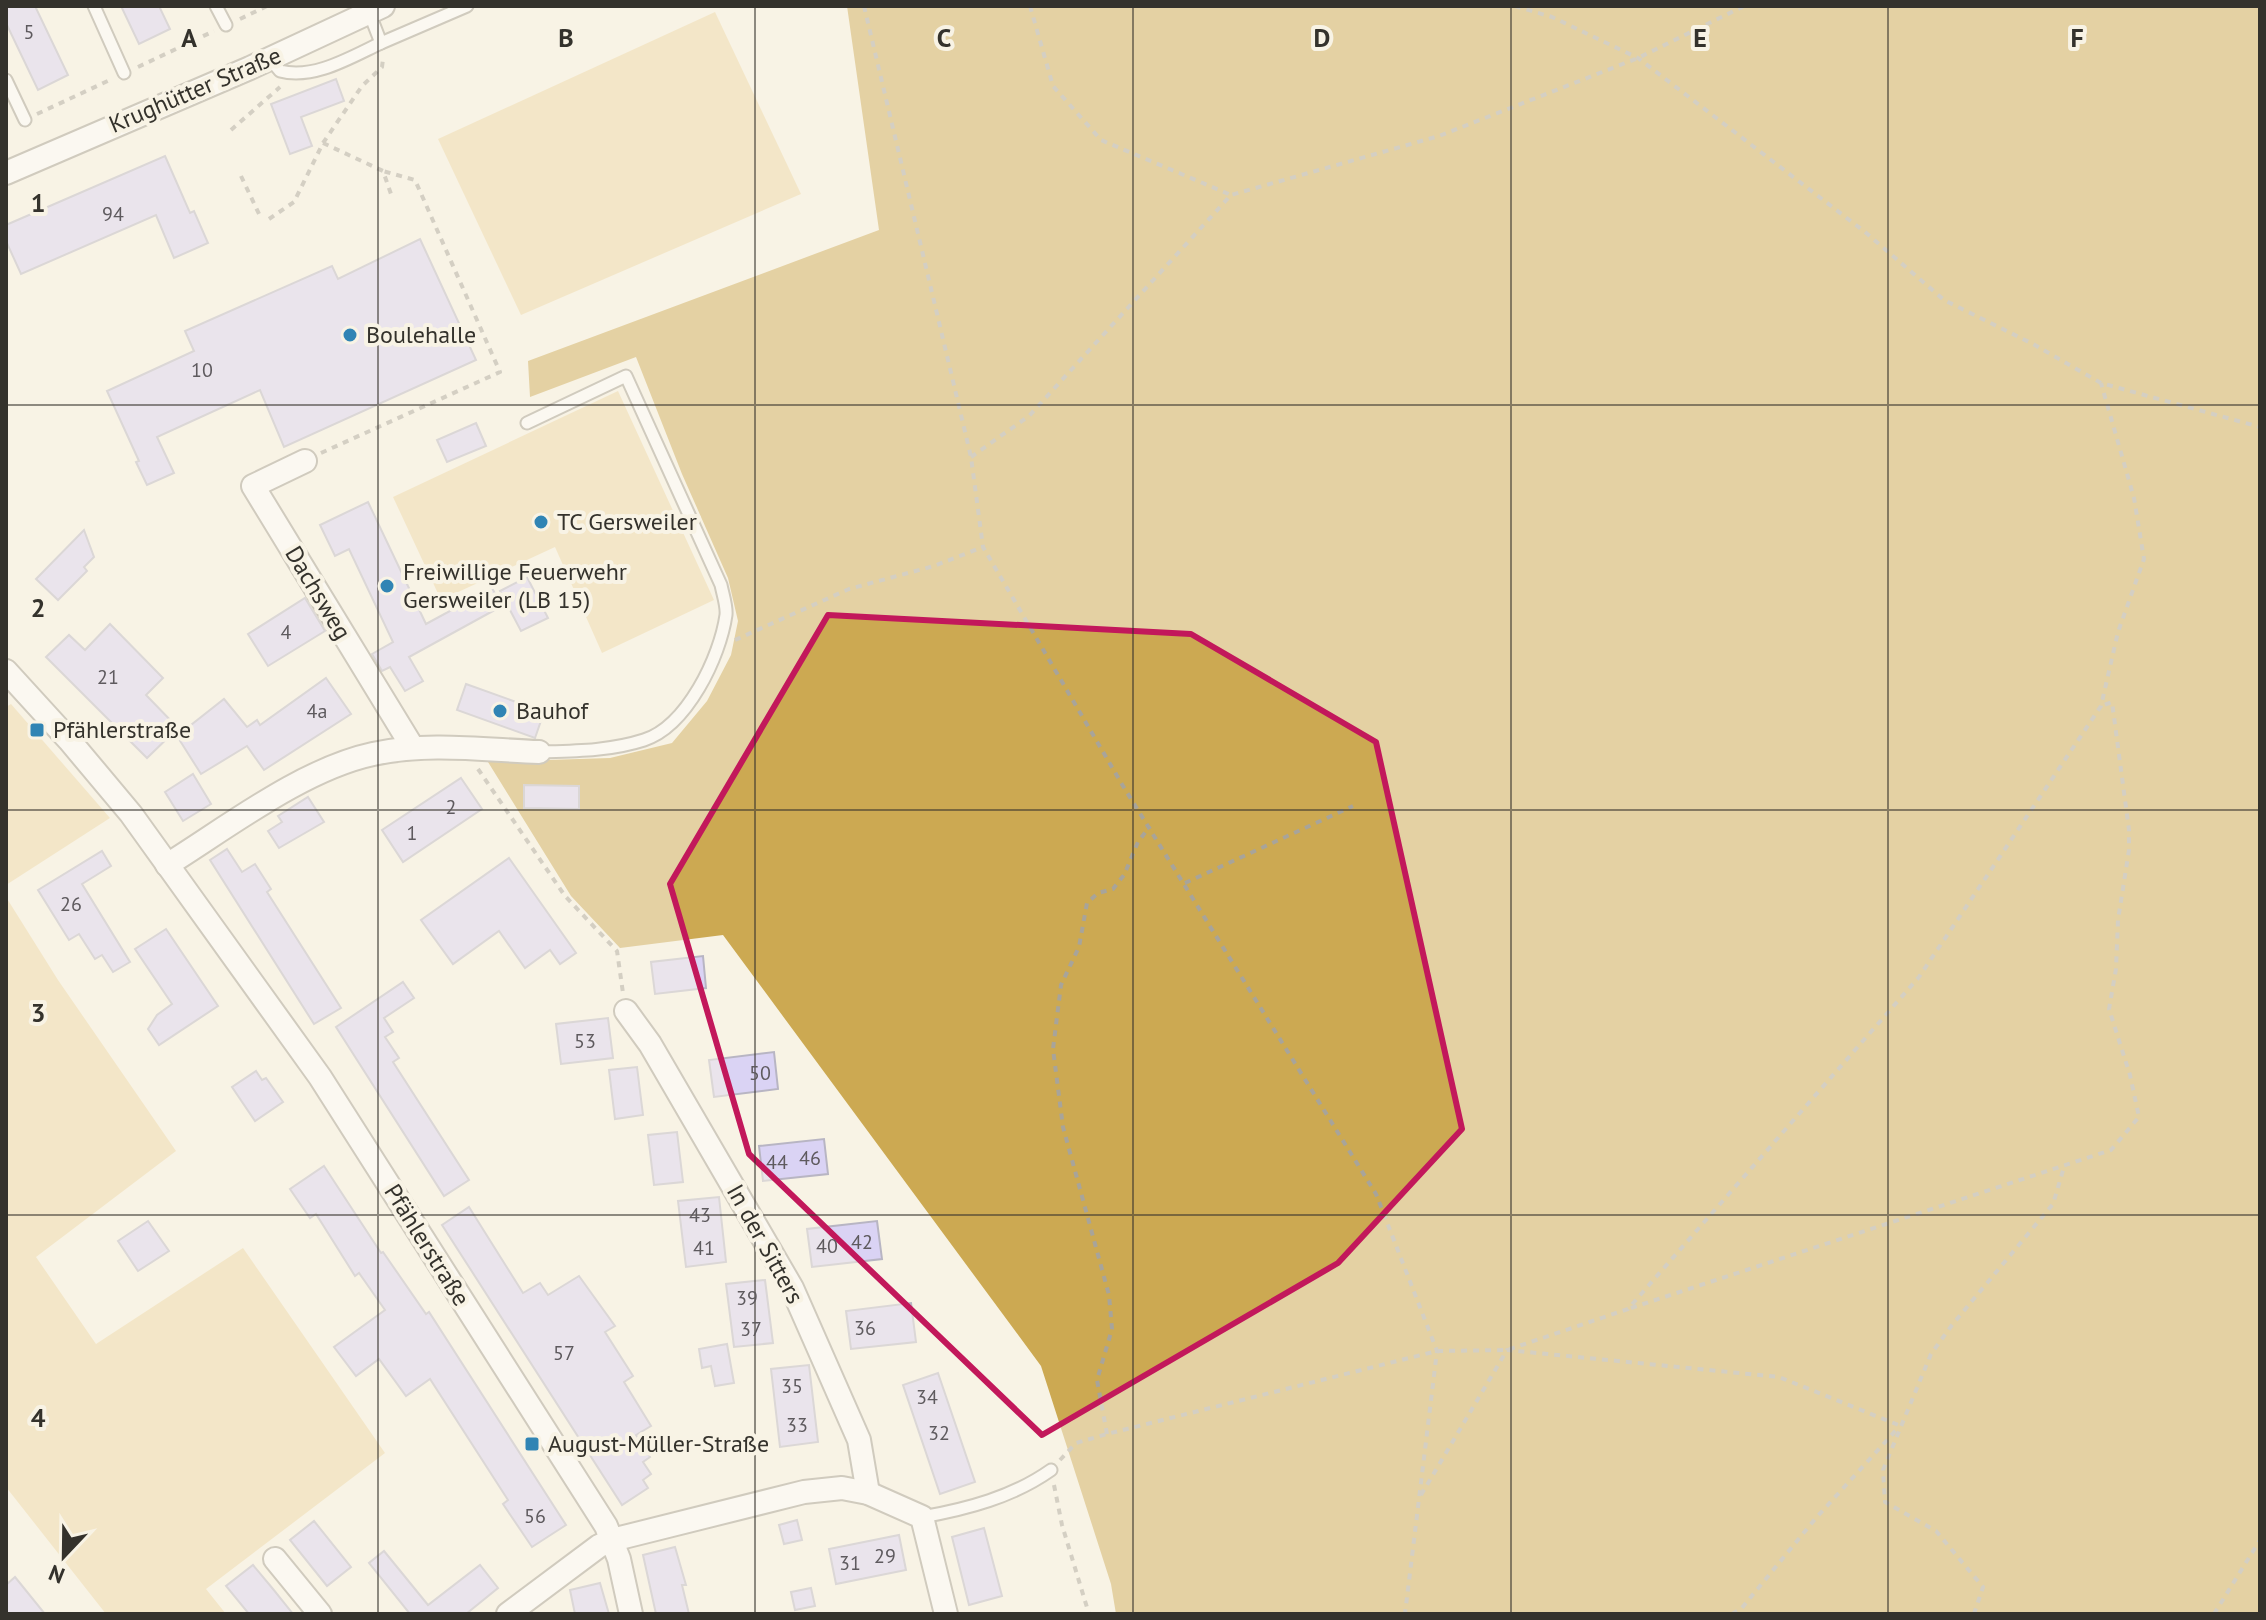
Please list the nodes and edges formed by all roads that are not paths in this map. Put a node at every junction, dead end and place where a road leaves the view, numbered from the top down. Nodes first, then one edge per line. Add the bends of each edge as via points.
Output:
1 (94, 6) edge
2 (216, 6) edge
3 (467, 6) edge
4 (376, 9) edge
5 (226, 25) dead end
6 (381, 43) junction
7 (270, 59) junction
8 (124, 73) dead end
9 (6, 80) edge
10 (25, 120) dead end
11 (6, 173) edge
12 (527, 423) dead end
13 (305, 461) road end
14 (6, 671) edge
15 (413, 748) junction
16 (539, 752) joint
17 (167, 865) junction
18 (626, 1011) road end
19 (1051, 1470) road end
20 (868, 1493) junction
21 (922, 1517) junction
22 (612, 1540) junction
23 (275, 1559) dead end
24 (320, 1614) edge
25 (508, 1614) edge
26 (631, 1614) edge
27 (946, 1614) edge

1 - 8 lane
2 - 5 lane
3 - 6 lane
4 - 6 lane
4 - 7 street, Krughütter Straße
6 - 7 lane via 294,75 280,71
7 - 11 street, Krughütter Straße
9 - 10 lane
12 - 16 lane via 626,376 721,585 726,612 709,670 679,716 647,739 604,750
13 - 15 street, Dachsweg via 253,486
14 - 17 street, Pfählerstraße via 131,814
15 - 16 street
15 - 17 street via 371,754 309,777
17 - 22 street, Pfählerstraße via 334,1099
18 - 20 street, In der Sitters via 792,1288 859,1440
19 - 21 lane via 1031,1484 966,1509
20 - 21 street
20 - 22 street via 842,1488 804,1492
21 - 27 street
22 - 25 street
22 - 26 street, Pfählerstraße
23 - 24 street

